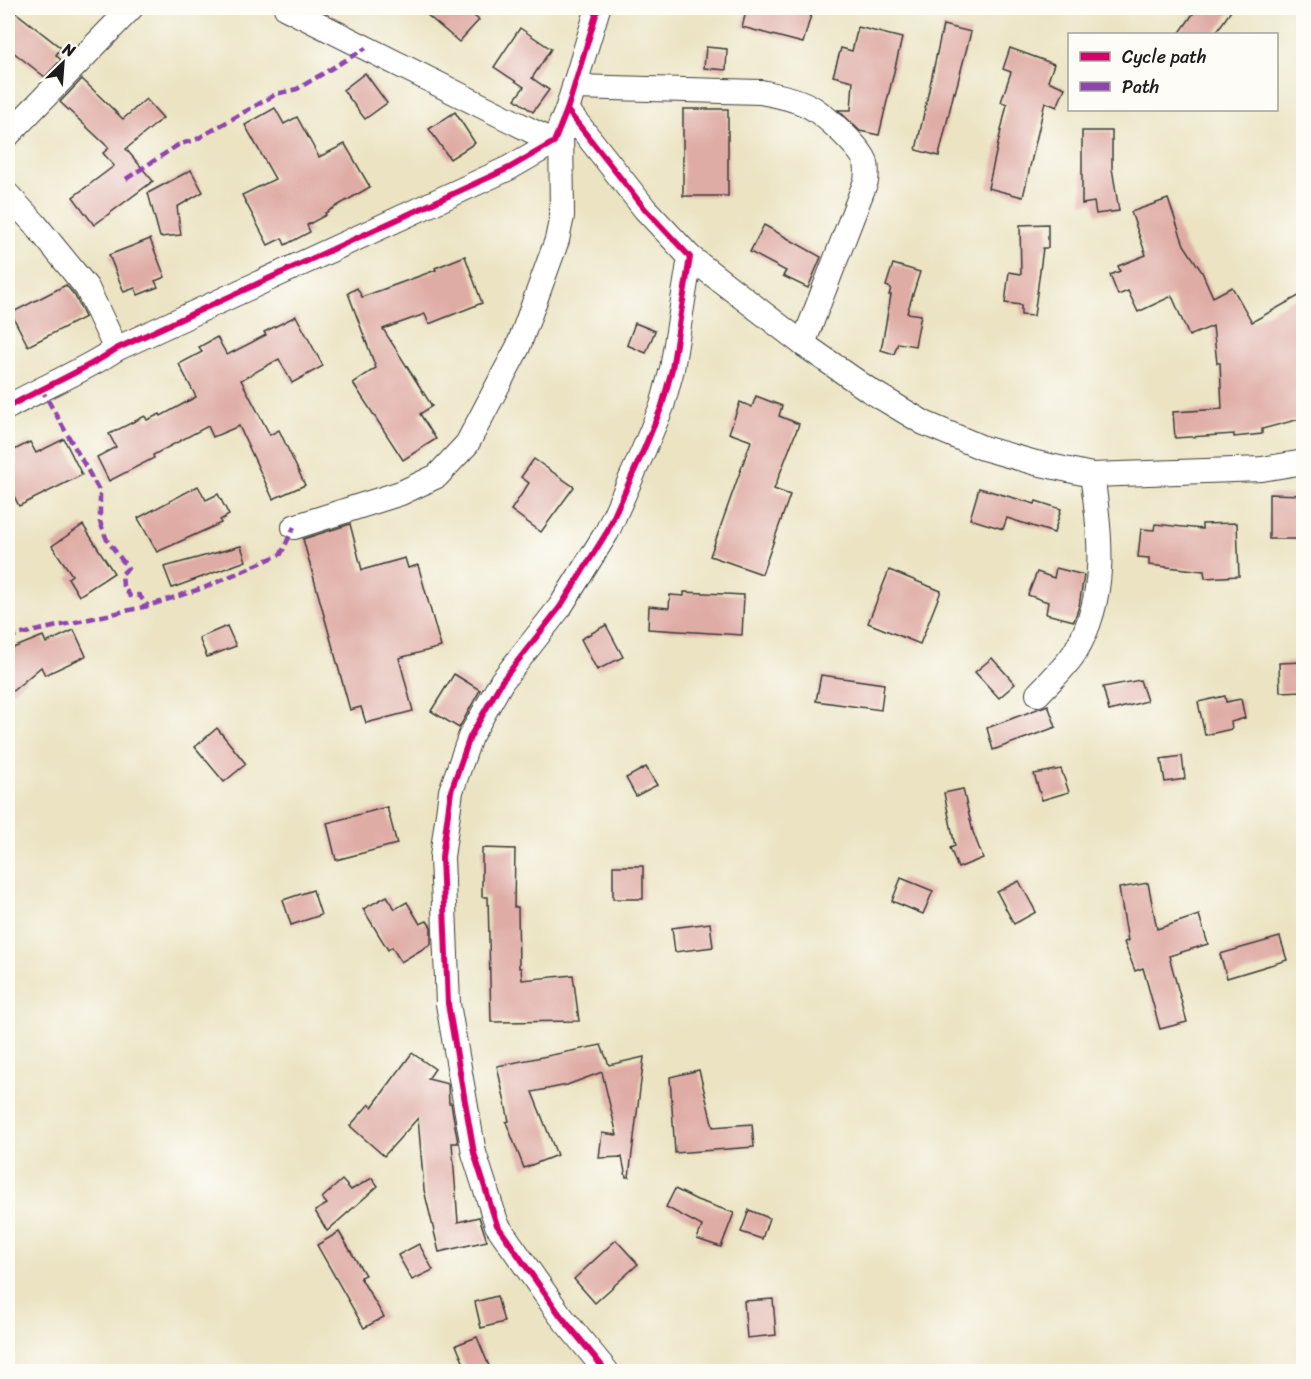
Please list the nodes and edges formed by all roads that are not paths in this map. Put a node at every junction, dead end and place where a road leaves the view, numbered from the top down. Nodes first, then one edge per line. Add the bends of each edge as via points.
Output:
1 (131, 8) edge
2 (286, 8) edge
3 (598, 8) edge
4 (574, 87) junction
5 (561, 125) junction
6 (8, 135) edge
7 (8, 195) edge
8 (690, 257) junction
9 (803, 344) junction
10 (116, 349) junction
11 (8, 407) edge
12 (1304, 462) edge
13 (1092, 475) junction
14 (294, 527) dead end
15 (1038, 694) dead end
16 (607, 1371) edge

1 - 6 street
2 - 5 street
3 - 4 street
4 - 5 street
4 - 9 street via 761,92 814,109 845,136 865,159 866,181
5 - 8 street
5 - 10 street via 509,168
5 - 14 street via 562,216 557,240 518,347 467,444 437,476 402,493
7 - 10 street via 87,288
8 - 9 street
8 - 16 street via 662,406 607,532 560,607 502,681 470,737 451,791 442,857 448,1004 474,1153 497,1225 560,1315
9 - 13 street via 924,423 983,448
10 - 11 street
12 - 13 street via 1262,469
13 - 15 street via 1100,528 1097,591 1090,623 1074,654

